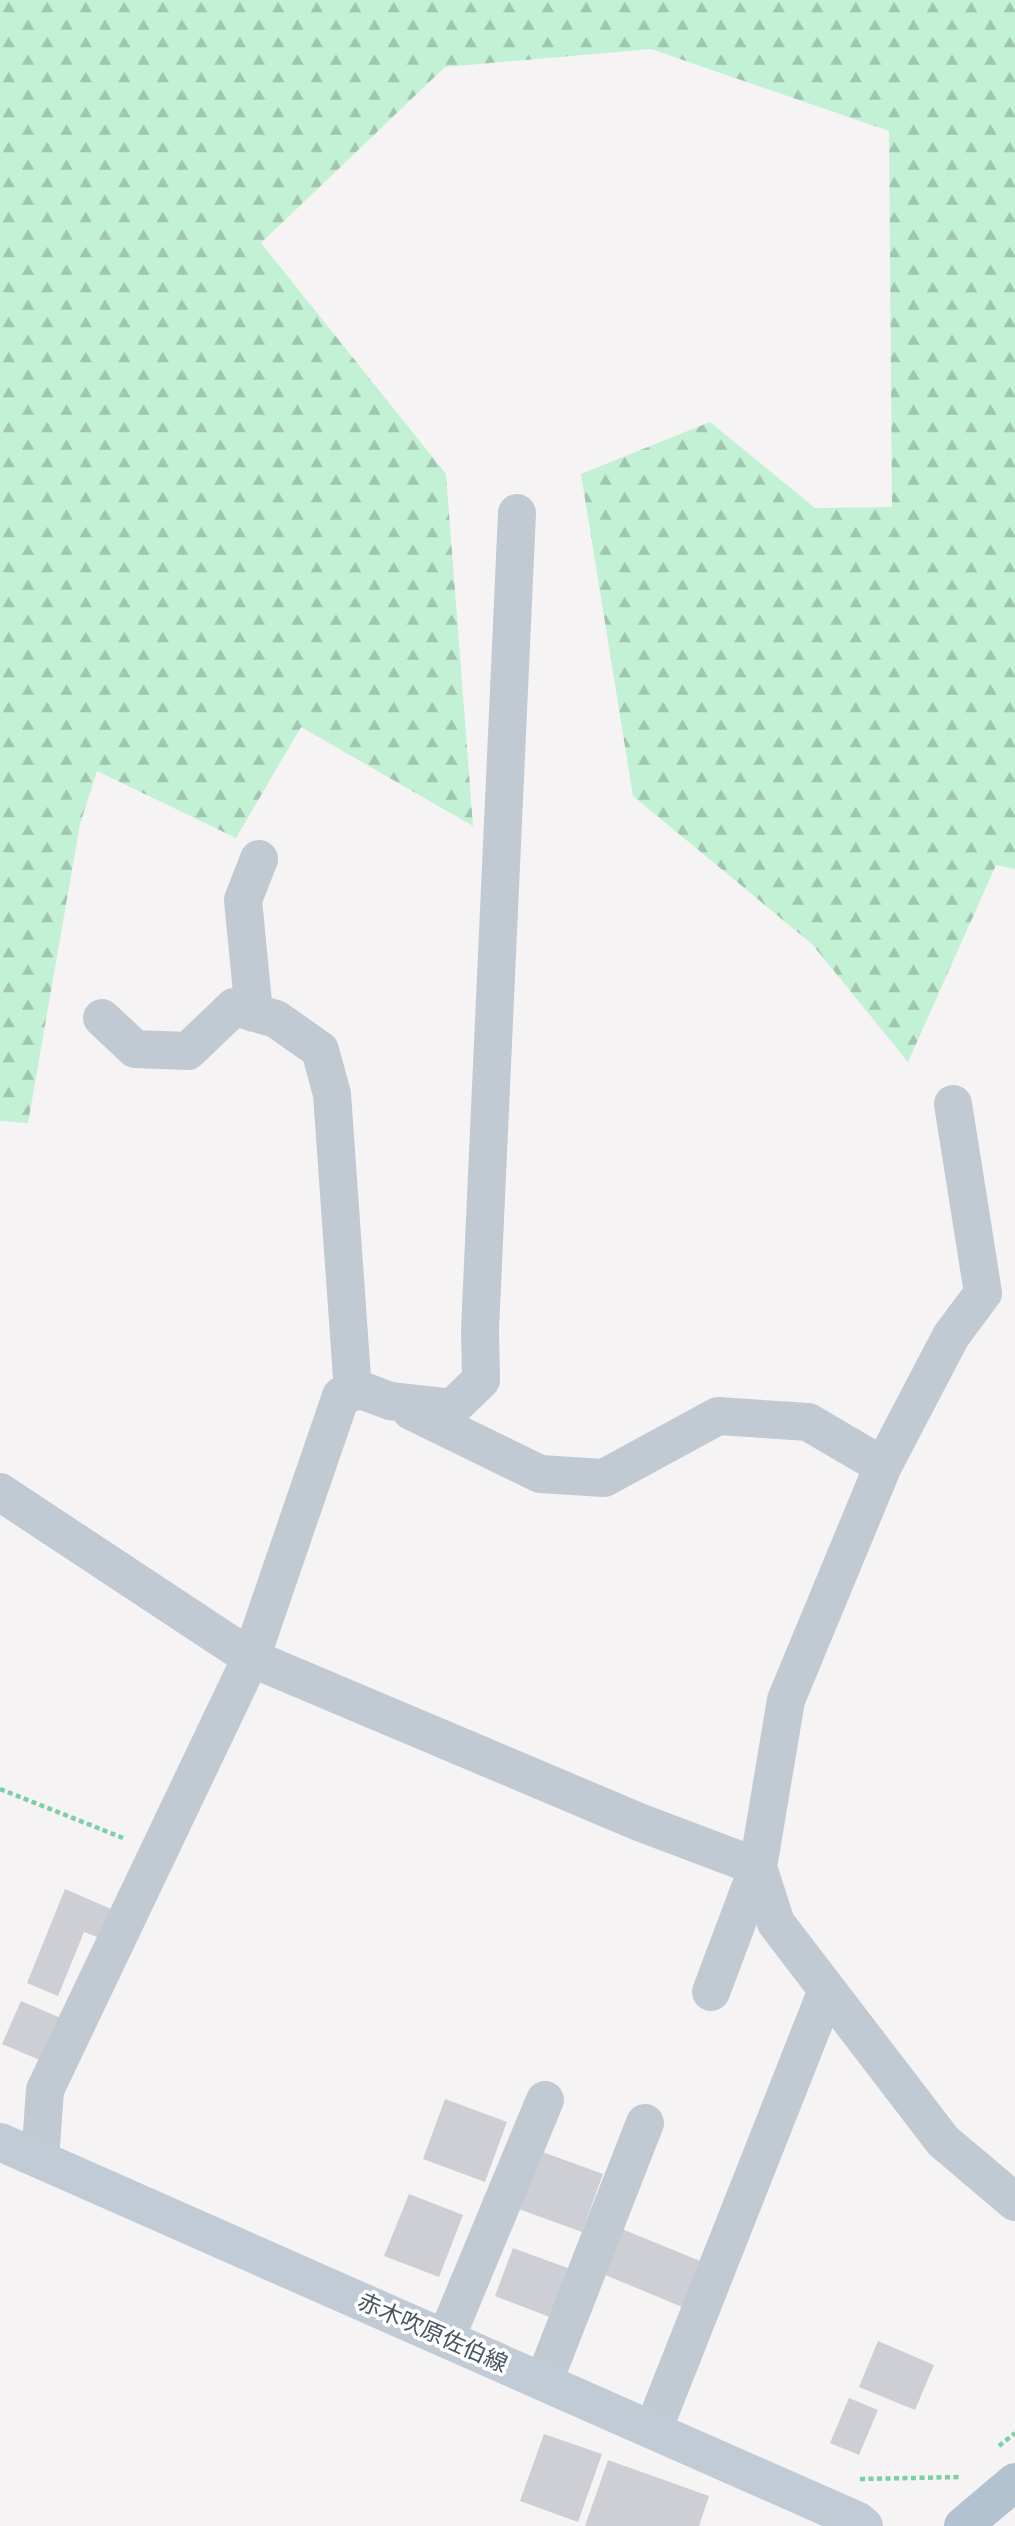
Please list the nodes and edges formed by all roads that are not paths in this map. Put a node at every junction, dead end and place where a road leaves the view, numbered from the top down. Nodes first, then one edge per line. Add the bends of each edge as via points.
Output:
1 (517, 513) dead end
2 (259, 859) dead end
3 (254, 1013) junction
4 (102, 1018) dead end
5 (953, 1104) dead end
6 (353, 1392) junction
7 (390, 1401) junction
8 (883, 1466) junction
9 (0, 1492) edge
10 (251, 1658) junction
11 (758, 1867) junction
12 (827, 1990) junction
13 (711, 1992) dead end
14 (545, 2100) dead end
15 (645, 2123) dead end
16 (0, 2142) edge
17 (40, 2158) junction
18 (1015, 2202) edge
19 (446, 2338) junction
20 (544, 2381) junction
21 (653, 2430) junction
22 (1015, 2482) edge
23 (864, 2526) edge
24 (963, 2526) edge

1 - 7 street via 481,1380 452,1408
2 - 3 street via 243,900
3 - 4 street via 234,1007 188,1051 135,1049
3 - 6 street via 276,1019 320,1051 332,1094
5 - 8 street via 983,1293 951,1336
6 - 7 street via 361,1390
6 - 10 street via 341,1396
7 - 8 street via 540,1474 604,1478 718,1416 808,1422
8 - 11 street via 786,1700
9 - 10 street
10 - 11 street via 639,1822
10 - 17 street via 45,2090
11 - 12 street via 776,1923
11 - 13 street
12 - 18 street via 943,2141
12 - 21 street
14 - 19 street
15 - 20 street
16 - 17 main road, 赤木吹原佐伯線
17 - 19 main road, 赤木吹原佐伯線
19 - 20 main road, 赤木吹原佐伯線
20 - 21 main road, 赤木吹原佐伯線
21 - 23 main road, 赤木吹原佐伯線
22 - 24 main road

